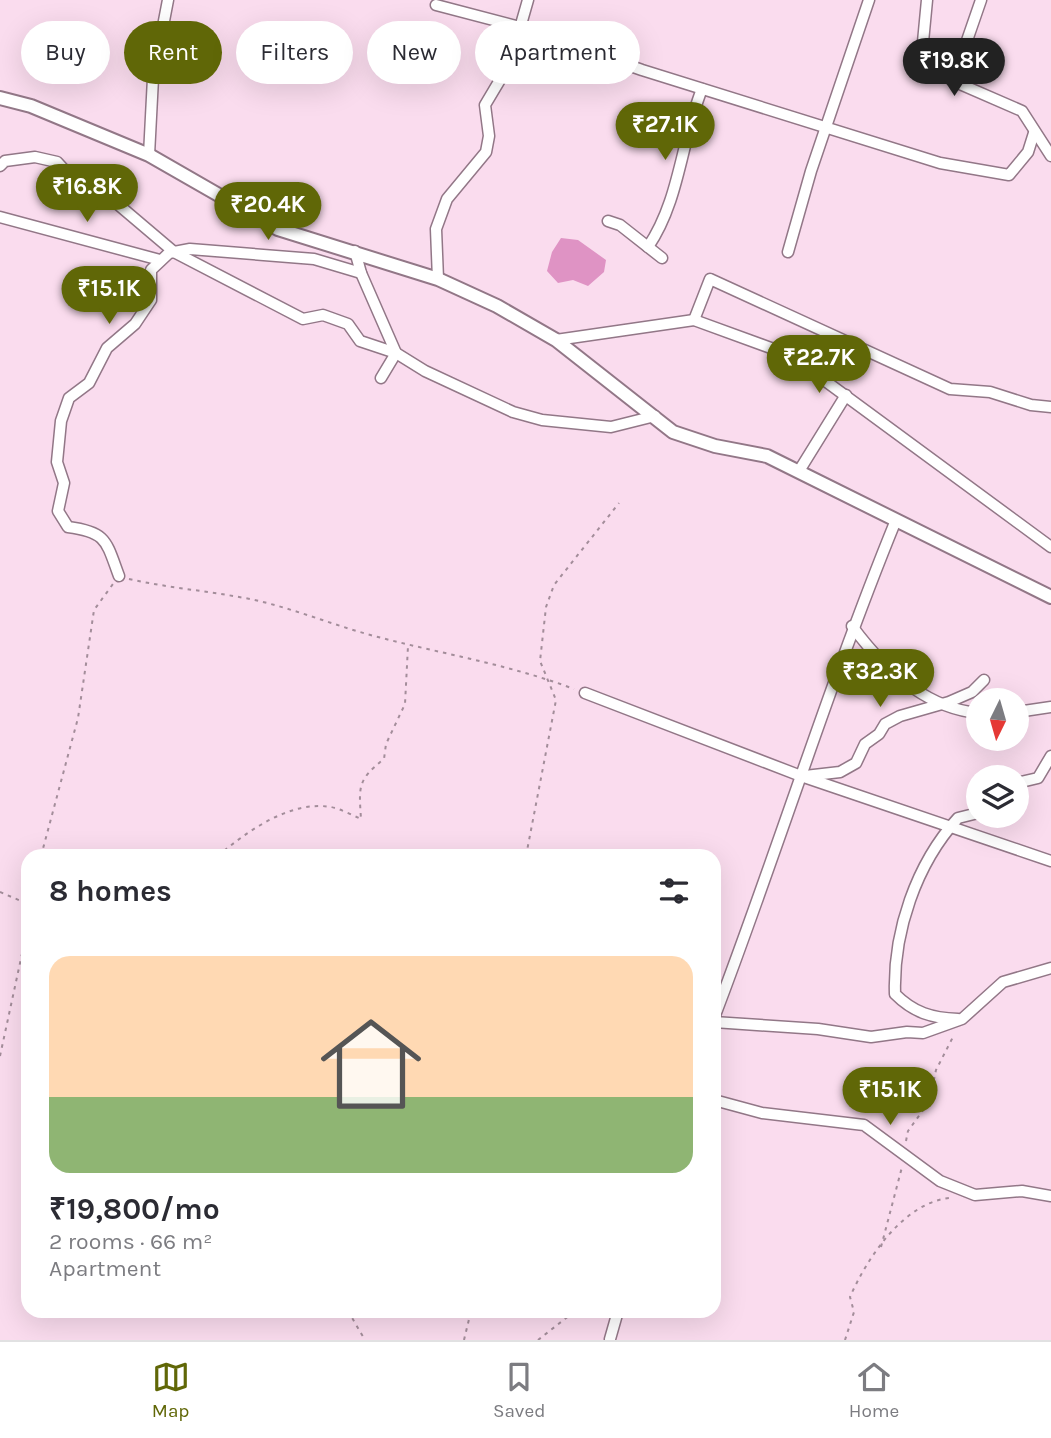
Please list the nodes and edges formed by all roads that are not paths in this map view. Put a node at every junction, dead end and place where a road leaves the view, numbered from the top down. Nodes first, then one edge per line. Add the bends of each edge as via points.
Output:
1 (168, 0) edge
2 (528, 0) edge
3 (869, 0) edge
4 (927, 0) edge
5 (981, 0) edge
6 (436, 5) dead end
7 (497, 21) edge
8 (522, 21) edge
9 (640, 68) edge
10 (953, 81) junction
11 (498, 84) edge
12 (702, 89) junction
13 (0, 98) edge
14 (827, 125) junction
15 (1034, 133) junction
16 (149, 155) junction
17 (1051, 156) edge
18 (0, 166) edge
19 (0, 217) edge
20 (608, 221) dead end
21 (648, 247) junction
22 (355, 251) junction
23 (174, 252) junction
24 (788, 252) dead end
25 (662, 258) dead end
26 (160, 260) junction
27 (361, 272) junction
28 (438, 279) junction
29 (694, 320) junction
30 (556, 340) junction
31 (396, 353) junction
32 (381, 378) dead end
33 (846, 395) junction
34 (1051, 407) edge
35 (655, 416) junction
36 (799, 471) junction
37 (896, 520) junction
38 (1051, 547) edge
39 (119, 576) road end
40 (1051, 597) edge
41 (852, 626) junction
42 (984, 680) dead end
43 (585, 693) road end
44 (939, 705) junction
45 (1051, 707) edge
46 (1029, 710) edge
47 (966, 711) edge
48 (1051, 757) edge
49 (802, 776) junction
50 (1029, 780) edge
51 (966, 816) edge
52 (951, 825) junction
53 (1051, 861) edge
54 (1051, 968) edge
55 (721, 1001) edge
56 (962, 1020) junction
57 (721, 1021) edge
58 (721, 1102) edge
59 (1051, 1196) edge
60 (616, 1318) edge
61 (610, 1339) edge

1 - 16 street via 153,78
2 - 8 street
3 - 14 street
4 - 10 street via 923,43 932,66
5 - 10 street
6 - 7 street
9 - 12 street
10 - 15 street via 1022,111
11 - 28 street via 485,106 486,152 447,199 436,229
12 - 14 street
12 - 21 street via 664,224
13 - 16 street via 31,106
14 - 15 street via 940,163 1009,175 1028,152
14 - 24 street
15 - 17 street
16 - 22 street via 278,229
18 - 23 street via 5,161 36,157 57,162 79,186 108,196
19 - 26 street
20 - 21 street
21 - 25 street
22 - 27 street
22 - 28 street
23 - 26 street
23 - 27 street via 190,249 314,259
23 - 31 street via 303,319 323,315 348,324 360,341
26 - 39 street via 151,270 151,300 135,324 107,348 89,383 69,398 61,421 57,462 64,483 58,511 68,527 94,530 105,540
27 - 31 street
28 - 30 street
29 - 30 street
29 - 33 street via 790,355
29 - 34 street via 710,279 950,388
30 - 35 street
31 - 32 street
31 - 35 street via 474,396 541,420 611,427
33 - 36 street
33 - 38 street
35 - 36 street via 673,432 766,456
36 - 37 street
37 - 40 street
37 - 41 street
41 - 44 street via 882,663
41 - 49 street
42 - 44 street via 972,692
43 - 49 street
44 - 47 street
44 - 49 street via 885,724 865,744 856,763 840,772
45 - 46 street
48 - 50 street via 1038,778
49 - 52 street
49 - 55 street
51 - 52 street
52 - 53 street
52 - 56 street via 926,862 897,942 895,994 908,1008 934,1018
54 - 56 street via 1003,982
56 - 57 street via 923,1033 871,1037
58 - 59 street via 762,1113 864,1125 940,1181 975,1195 1022,1191
60 - 61 street

